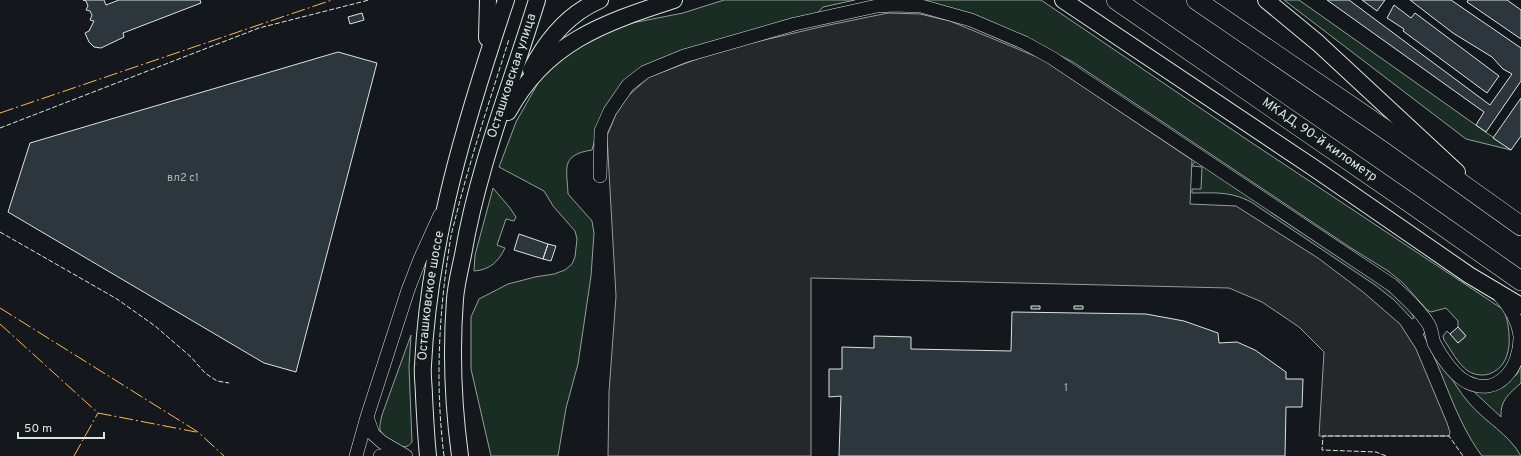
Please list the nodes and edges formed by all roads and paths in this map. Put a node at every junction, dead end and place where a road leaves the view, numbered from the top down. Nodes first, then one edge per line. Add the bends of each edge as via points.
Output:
1 (488, 0) edge
2 (506, 0) edge
3 (537, 0) edge
4 (600, 0) edge
5 (674, 0) edge
6 (1063, 0) edge
7 (1116, 0) edge
8 (1196, 0) edge
9 (1206, 0) edge
10 (1266, 0) edge
11 (1257, 42) junction
12 (479, 84) junction
13 (517, 95) junction
14 (487, 152) junction
15 (600, 176) dead end
16 (446, 202) junction
17 (1495, 208) junction
18 (1521, 226) edge
19 (1521, 282) edge
20 (1495, 290) junction
21 (1521, 306) edge
22 (367, 417) junction
23 (403, 454) edge
24 (356, 456) edge
25 (380, 456) edge
26 (428, 456) edge
27 (460, 456) edge

1 - 12 main road via 488,31
2 - 12 main road
3 - 14 main road, Осташковская улица
4 - 13 main road via 569,19 552,37 539,54
5 - 13 main road via 597,28 567,45 540,67
6 - 20 main road via 1469,275
7 - 19 highway, МКАД, 90-й километр
8 - 11 highway
9 - 11 main road
10 - 17 main road via 1318,43
11 - 17 highway
12 - 16 main road, Осташковское шоссе
13 - 14 main road
14 - 27 main road, Осташковское шоссе via 467,228 455,298 452,367
15 - 20 street via 601,131 610,111 628,85 645,72 710,48 823,18 877,6 921,6 971,20 1052,58 1392,285 1426,320 1434,342 1453,372 1465,382 1477,386 1501,382 1512,372 1519,357 1520,337 1515,315
16 - 22 street via 408,290
16 - 26 main road, Осташковское шоссе via 429,296 423,367
17 - 18 highway
20 - 21 main road
22 - 23 street via 373,434
22 - 24 street
23 - 25 street

